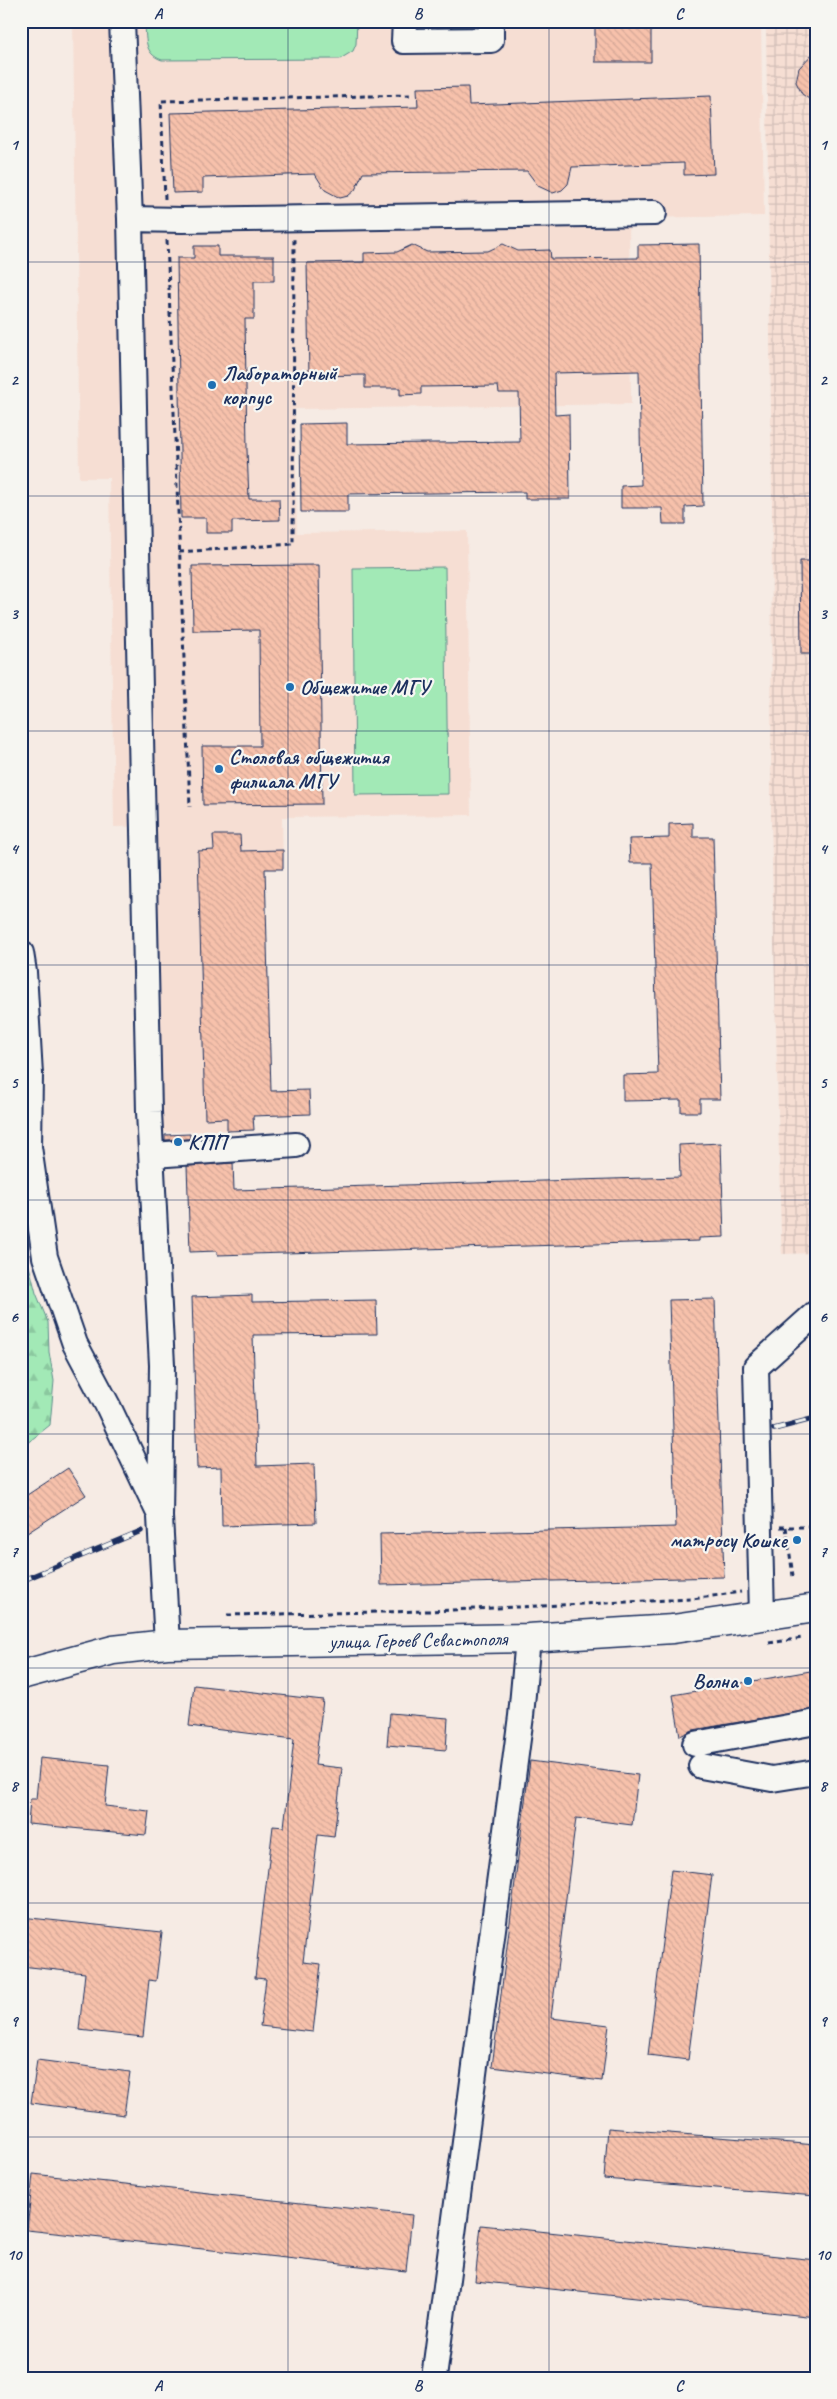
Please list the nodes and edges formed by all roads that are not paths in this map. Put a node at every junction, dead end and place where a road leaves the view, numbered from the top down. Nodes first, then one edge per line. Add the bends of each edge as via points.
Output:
1 (122, 21) edge
2 (405, 21) edge
3 (490, 21) edge
4 (654, 213) dead end
5 (130, 219) junction
6 (21, 953) edge
7 (296, 1145) dead end
8 (153, 1155) junction
9 (816, 1313) edge
10 (160, 1517) junction
11 (816, 1608) edge
12 (762, 1616) junction
13 (528, 1638) junction
14 (167, 1644) junction
15 (21, 1675) edge
16 (816, 1722) edge
17 (816, 1772) edge
18 (434, 2378) edge

1 - 5 street
2 - 3 street via 404,41 491,40
4 - 5 street
5 - 8 street via 149,1102
6 - 10 street via 30,1074 29,1147 45,1257 74,1344 109,1408
7 - 8 street
8 - 10 street via 162,1365
9 - 12 street via 756,1367
10 - 14 street
11 - 12 main road, улица Героев Севастополя
12 - 13 main road, улица Героев Севастополя via 673,1630
13 - 14 main road, улица Героев Севастополя
13 - 18 street
14 - 15 main road, улица Героев Севастополя via 113,1650
16 - 17 street via 698,1755 772,1779

